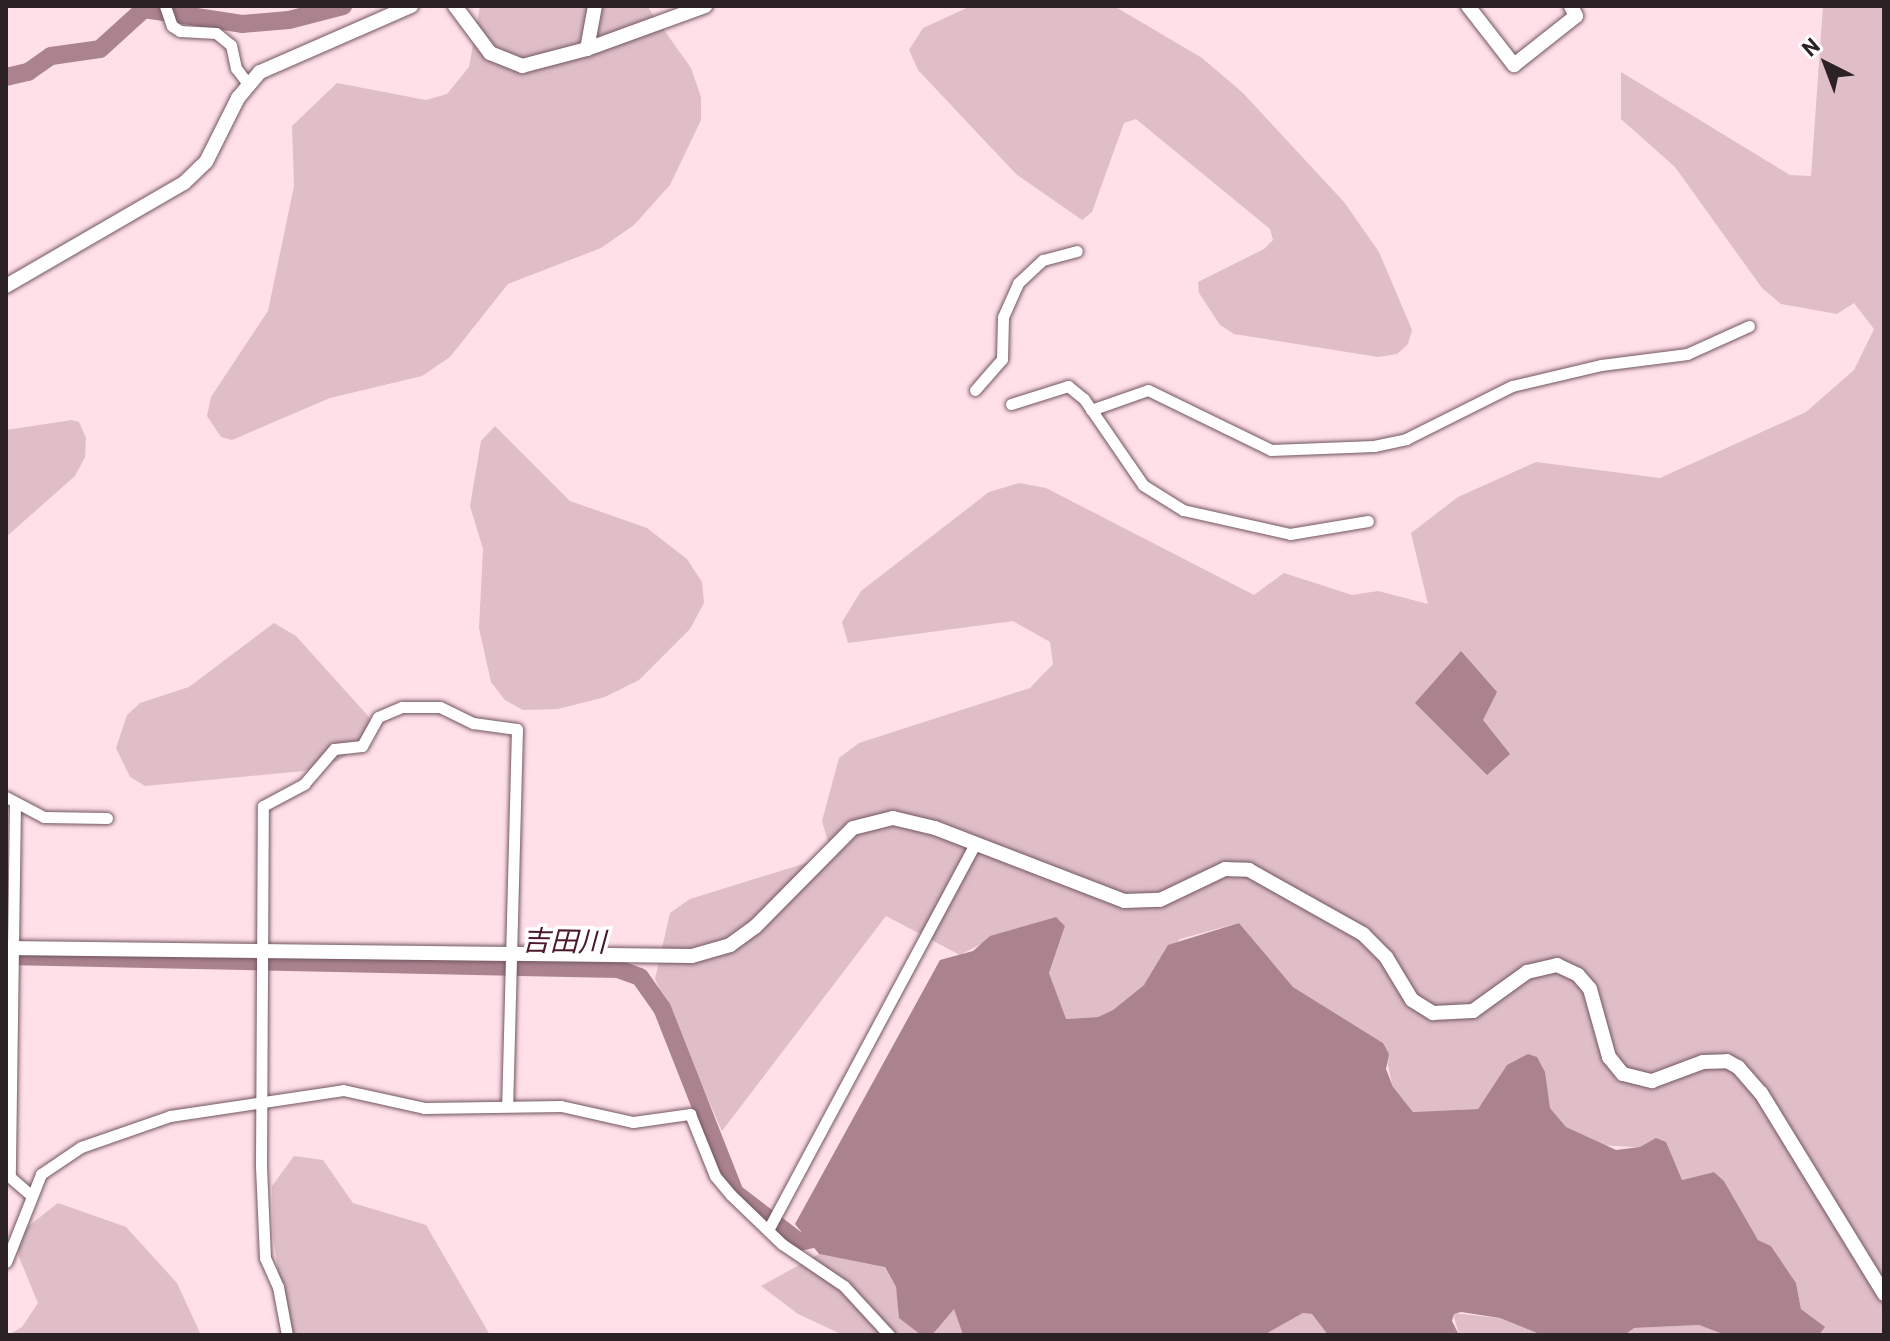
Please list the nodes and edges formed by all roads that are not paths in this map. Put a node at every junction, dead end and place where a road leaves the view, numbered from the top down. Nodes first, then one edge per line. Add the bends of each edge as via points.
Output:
1 (165, 6) edge
2 (411, 6) edge
3 (455, 6) edge
4 (595, 6) edge
5 (705, 6) edge
6 (1468, 6) edge
7 (1571, 6) edge
8 (587, 49) junction
9 (248, 84) junction
10 (1077, 251) dead end
11 (6, 286) edge
12 (1749, 326) dead end
13 (975, 390) dead end
14 (1011, 404) dead end
15 (1091, 410) junction
16 (1368, 521) dead end
17 (10, 800) edge
18 (107, 818) dead end
19 (975, 844) junction
20 (10, 948) edge
21 (261, 951) junction
22 (508, 956) junction
23 (259, 1103) junction
24 (507, 1106) junction
25 (31, 1195) junction
26 (768, 1230) junction
27 (6, 1262) edge
28 (1884, 1294) edge
29 (287, 1335) edge
30 (889, 1335) edge

1 - 9 street via 172,26 180,31 216,33 231,45 236,68
2 - 9 street via 276,62
3 - 8 street via 502,62 535,65
4 - 8 street
5 - 8 street
6 - 7 street via 1514,65 1576,16
9 - 11 street via 212,151 184,183
10 - 13 street via 1043,260 1018,283 1003,317 1002,359
12 - 15 street via 1687,354 1601,365 1512,386 1406,439 1374,446 1271,450 1148,390
14 - 15 street via 1068,386
15 - 16 street via 1143,485 1183,510 1290,534
17 - 18 street via 57,819
17 - 20 street
19 - 22 street via 915,821 871,820 842,836 763,920 730,945 692,956
19 - 26 street
19 - 28 street via 1110,898 1135,902 1160,900 1225,869 1261,874 1363,934 1386,957 1406,993 1433,1013 1473,1011 1534,968 1565,968 1590,989 1609,1057 1623,1074 1652,1081 1718,1060 1747,1073
20 - 21 street
20 - 25 street via 10,1177
21 - 22 street
21 - 22 street via 265,802 304,784 334,749 362,746 378,717 402,707 431,706 473,723 517,729
21 - 23 street
22 - 24 street
23 - 24 street via 343,1090 424,1108 472,1111
23 - 25 street via 170,1116 81,1147 41,1174
23 - 29 street via 265,1258 278,1287
24 - 26 street via 561,1106 633,1122 690,1114 715,1176
25 - 27 street
26 - 30 street via 844,1286

